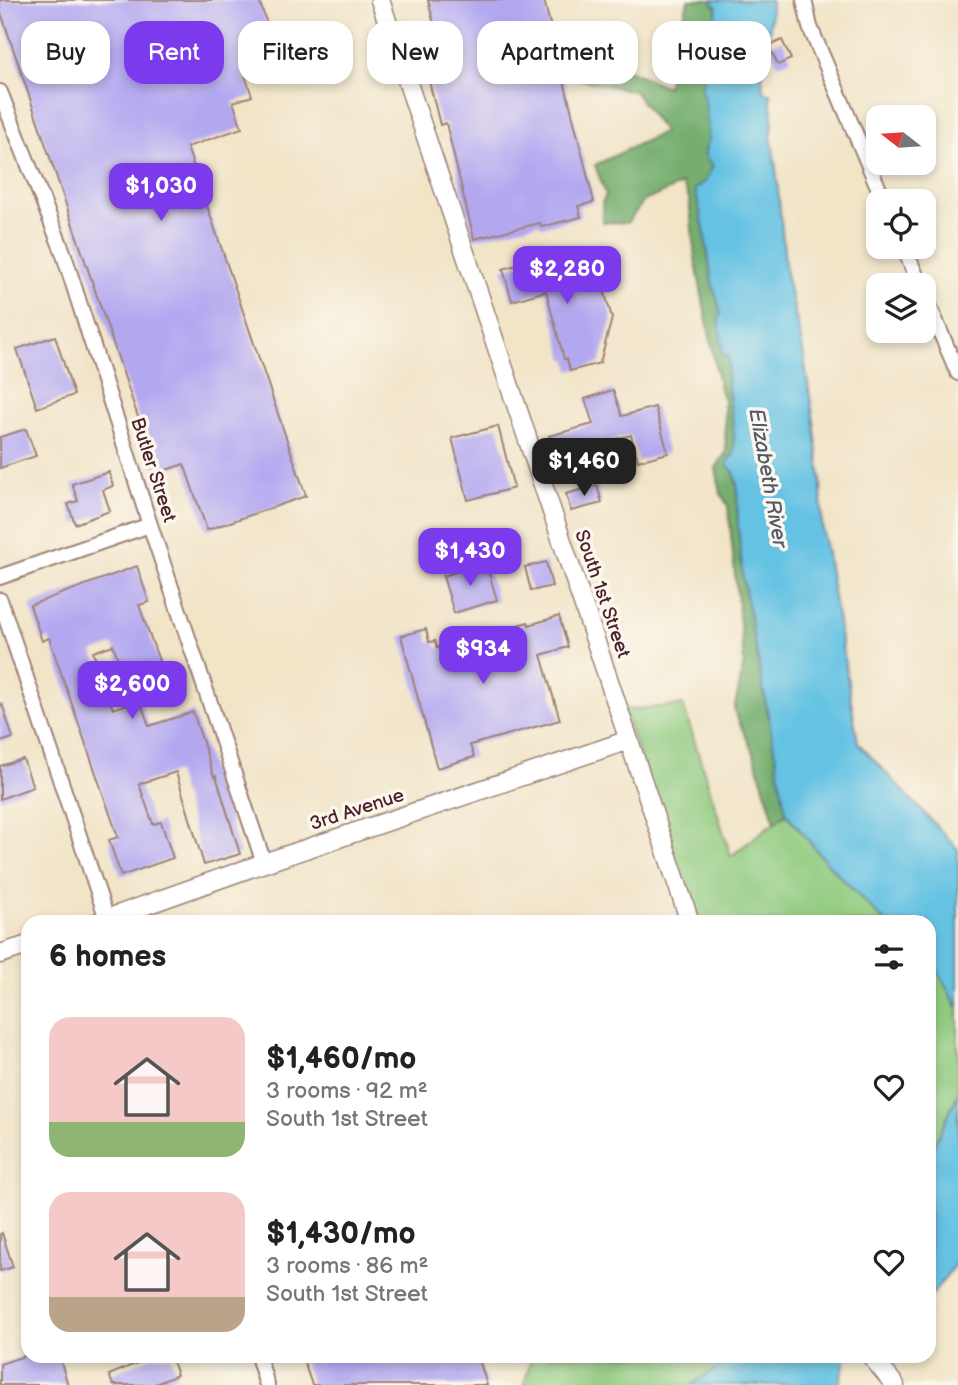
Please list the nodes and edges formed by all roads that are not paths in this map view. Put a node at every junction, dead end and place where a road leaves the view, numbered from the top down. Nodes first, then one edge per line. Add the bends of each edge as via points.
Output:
1 (380, 0) edge
2 (804, 0) edge
3 (0, 92) edge
4 (879, 189) edge
5 (936, 322) edge
6 (958, 373) edge
7 (150, 525) junction
8 (0, 577) edge
9 (0, 600) edge
10 (629, 740) junction
11 (264, 863) junction
12 (102, 915) edge
13 (121, 915) edge
14 (689, 915) edge
15 (21, 947) edge
16 (0, 954) edge
17 (260, 1363) edge
18 (877, 1363) edge
19 (267, 1385) edge
20 (895, 1385) edge

1 - 10 street, South 1st Street
2 - 4 street via 810,27
3 - 7 street, Butler Street via 63,252
5 - 6 street
7 - 8 street
7 - 11 street, Butler Street
9 - 12 street
10 - 11 street, 3rd Avenue
10 - 14 street, South 1st Street
11 - 13 street, 3rd Avenue
15 - 16 street
17 - 19 street
18 - 20 street

